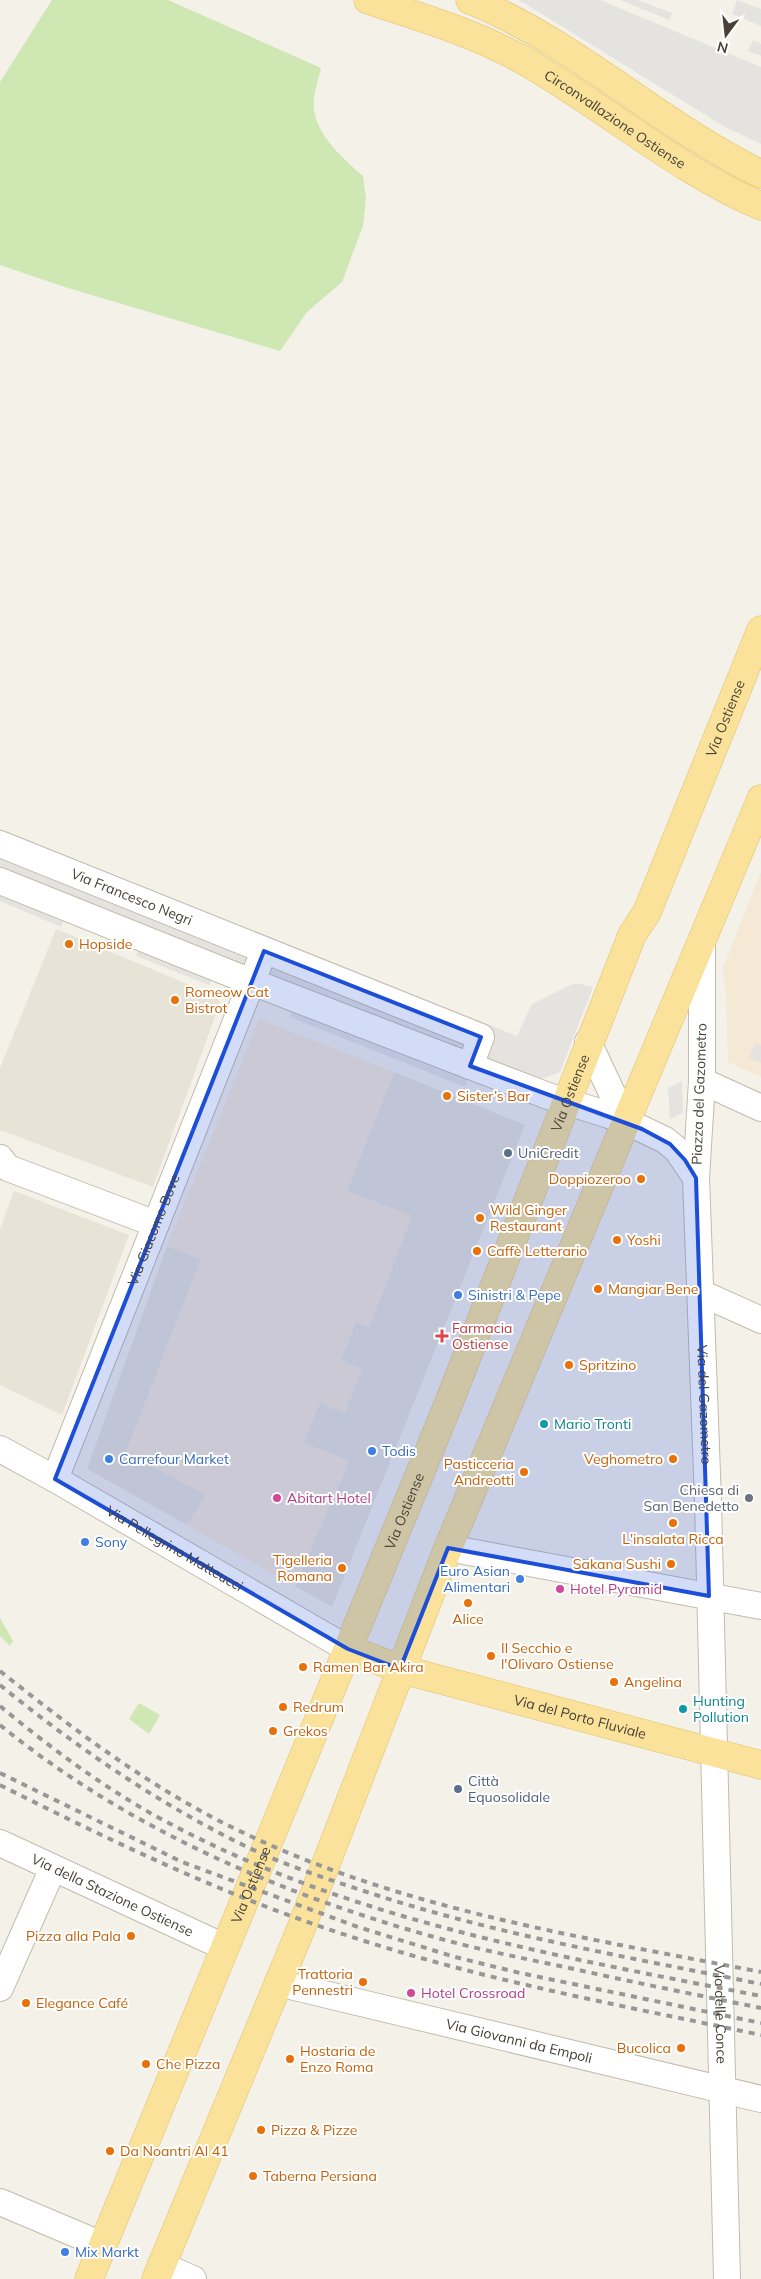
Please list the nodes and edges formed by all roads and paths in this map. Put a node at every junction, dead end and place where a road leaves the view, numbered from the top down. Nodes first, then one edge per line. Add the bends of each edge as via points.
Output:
1 (368, 0) edge
2 (473, 2) edge
3 (761, 174) edge
4 (761, 206) edge
5 (761, 630) edge
6 (761, 799) edge
7 (0, 844) edge
8 (0, 881) edge
9 (702, 943) junction
10 (264, 951) junction
11 (252, 982) junction
12 (588, 1042) junction
13 (470, 1066) junction
14 (643, 1079) junction
15 (702, 1081) junction
16 (609, 1089) junction
17 (565, 1102) junction
18 (761, 1108) edge
19 (625, 1121) junction
20 (3, 1172) edge
21 (696, 1178) junction
22 (156, 1224) junction
23 (701, 1293) junction
24 (761, 1320) edge
25 (0, 1449) edge
26 (55, 1479) junction
27 (448, 1548) junction
28 (709, 1596) junction
29 (761, 1606) edge
30 (348, 1649) junction
31 (387, 1665) junction
32 (713, 1752) junction
33 (761, 1764) edge
34 (0, 1843) edge
35 (53, 1868) junction
36 (224, 1947) junction
37 (278, 1983) junction
38 (0, 1988) edge
39 (722, 2089) junction
40 (761, 2098) edge
41 (0, 2202) edge
42 (102, 2245) junction
43 (158, 2272) edge
44 (89, 2279) edge
45 (193, 2279) edge
46 (727, 2279) edge

1 - 4 main road, Circonvallazione Ostiense via 469,34 524,61 697,174
2 - 3 main road, Circonvallazione Ostiense via 534,33 689,135
5 - 12 main road, Via Ostiense via 647,912 632,935
6 - 9 main road
7 - 10 street, Via Francesco Negri
8 - 11 street
9 - 14 main road
9 - 15 street, Piazza del Gazometro
10 - 11 street
10 - 13 street, Via Francesco Negri via 481,1037
11 - 13 street
11 - 22 street, Via Giacomo Bove
12 - 16 street
12 - 17 main road, Via Ostiense
13 - 17 street
14 - 16 street
14 - 19 main road
15 - 18 street
15 - 21 street, Piazza del Gazometro
16 - 19 street
17 - 19 street, Piazza del Gazometro
17 - 30 main road, Via Ostiense via 448,1405
19 - 21 street, Piazza del Gazometro via 670,1144 686,1160
19 - 27 main road
20 - 22 street
21 - 23 street, Via del Gazometro
22 - 26 street, Via Giacomo Bove
23 - 24 street
23 - 28 street, Via del Gazometro
25 - 26 street, Via Pellegrino Matteucci
26 - 30 street, Via Pellegrino Matteucci
27 - 28 street
27 - 31 main road
28 - 29 street
28 - 32 street, Via del Gazometro
30 - 31 main road, Via del Porto Fluviale
30 - 36 main road, Via Ostiense
31 - 32 main road, Via del Porto Fluviale
31 - 37 main road via 300,1931
32 - 33 main road, Via del Porto Fluviale
32 - 39 street, Via delle Conce
34 - 35 street, Via della Stazione Ostiense
35 - 36 street, Via della Stazione Ostiense
35 - 38 street
36 - 42 main road, Via Ostiense
37 - 39 street, Via Giovanni da Empoli
37 - 43 main road
39 - 40 street, Via Giovanni da Empoli
39 - 46 street, Via delle Conce
41 - 42 street
42 - 44 main road, Via Ostiense
43 - 45 street

